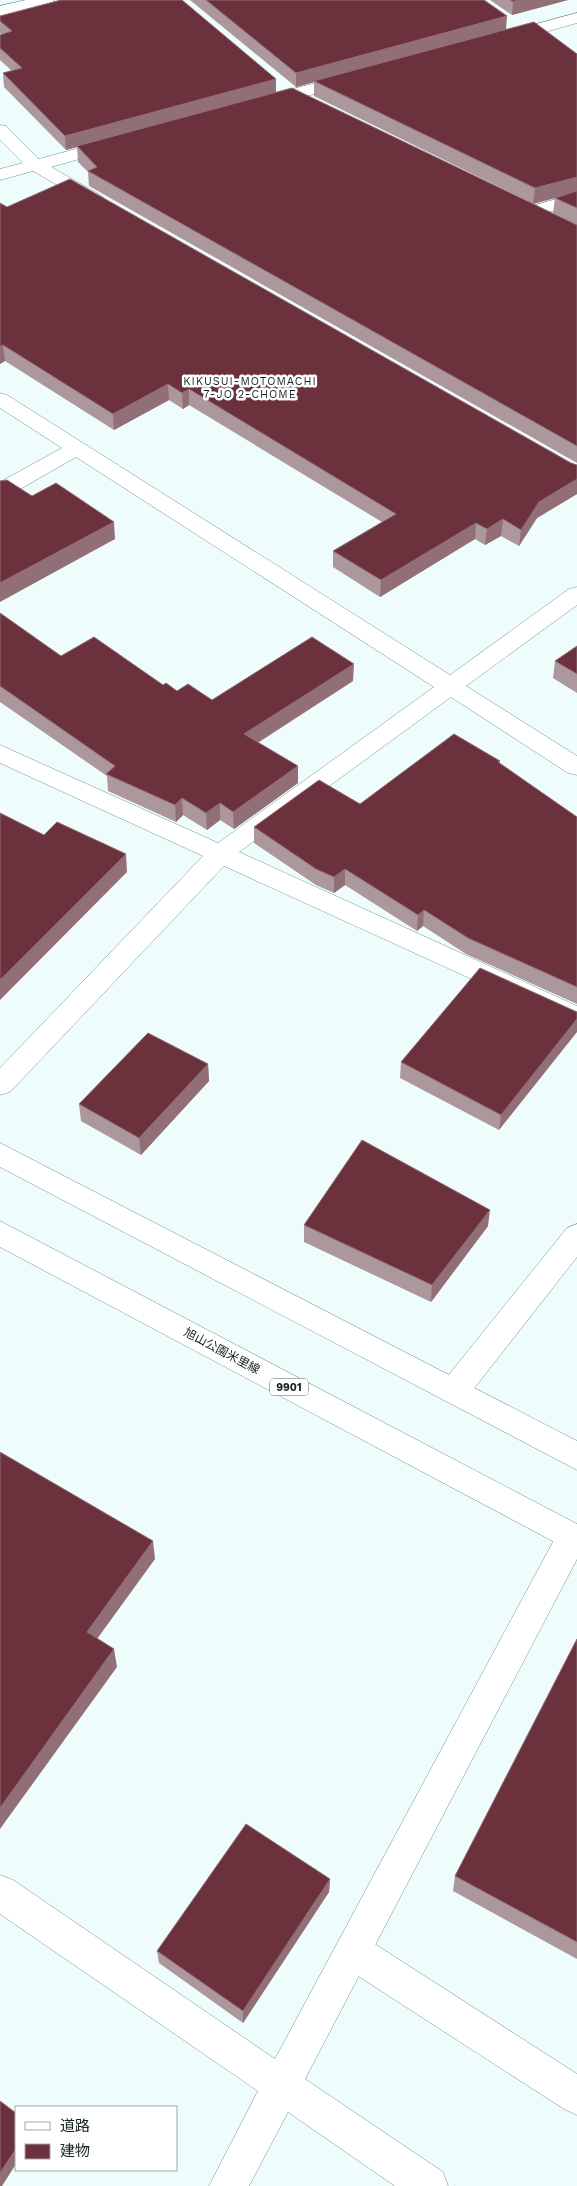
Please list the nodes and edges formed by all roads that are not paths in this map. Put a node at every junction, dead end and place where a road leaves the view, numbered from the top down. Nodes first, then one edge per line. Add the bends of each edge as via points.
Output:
1 (46, 0) edge
2 (0, 11) edge
3 (577, 18) edge
4 (507, 22) dead end
5 (523, 33) junction
6 (494, 41) edge
7 (368, 74) edge
8 (276, 82) dead end
9 (291, 94) junction
10 (244, 108) edge
11 (318, 108) edge
12 (0, 130) edge
13 (130, 139) edge
14 (35, 165) junction
15 (0, 175) edge
16 (577, 198) edge
17 (515, 203) edge
18 (113, 210) edge
19 (532, 212) junction
20 (550, 221) edge
21 (0, 399) edge
22 (76, 448) junction
23 (0, 491) edge
24 (577, 594) edge
25 (450, 685) junction
26 (0, 753) edge
27 (577, 767) edge
28 (221, 853) junction
29 (577, 1017) edge
30 (0, 1084) edge
31 (0, 1154) edge
32 (0, 1233) edge
33 (577, 1236) edge
34 (454, 1391) junction
35 (577, 1456) edge
36 (575, 1539) edge
37 (0, 1893) edge
38 (354, 1952) junction
39 (281, 2085) junction
40 (577, 2096) edge
41 (228, 2186) edge
42 (429, 2186) edge

1 - 2 street
3 - 5 street
4 - 5 street
5 - 6 street
7 - 9 street
8 - 9 street
9 - 10 street
9 - 11 street
12 - 14 street
13 - 14 street
14 - 15 street
14 - 18 street
16 - 19 street
17 - 19 street
19 - 20 street
21 - 22 street
22 - 23 street
22 - 25 street
24 - 25 street
25 - 27 street
25 - 28 street
26 - 28 street
28 - 29 street
28 - 30 street
31 - 34 street
32 - 36 street, 旭山公園米里線 / 9901
33 - 34 street
34 - 35 street
36 - 38 street
37 - 39 street
38 - 39 street
38 - 40 street
39 - 41 street
39 - 42 street

